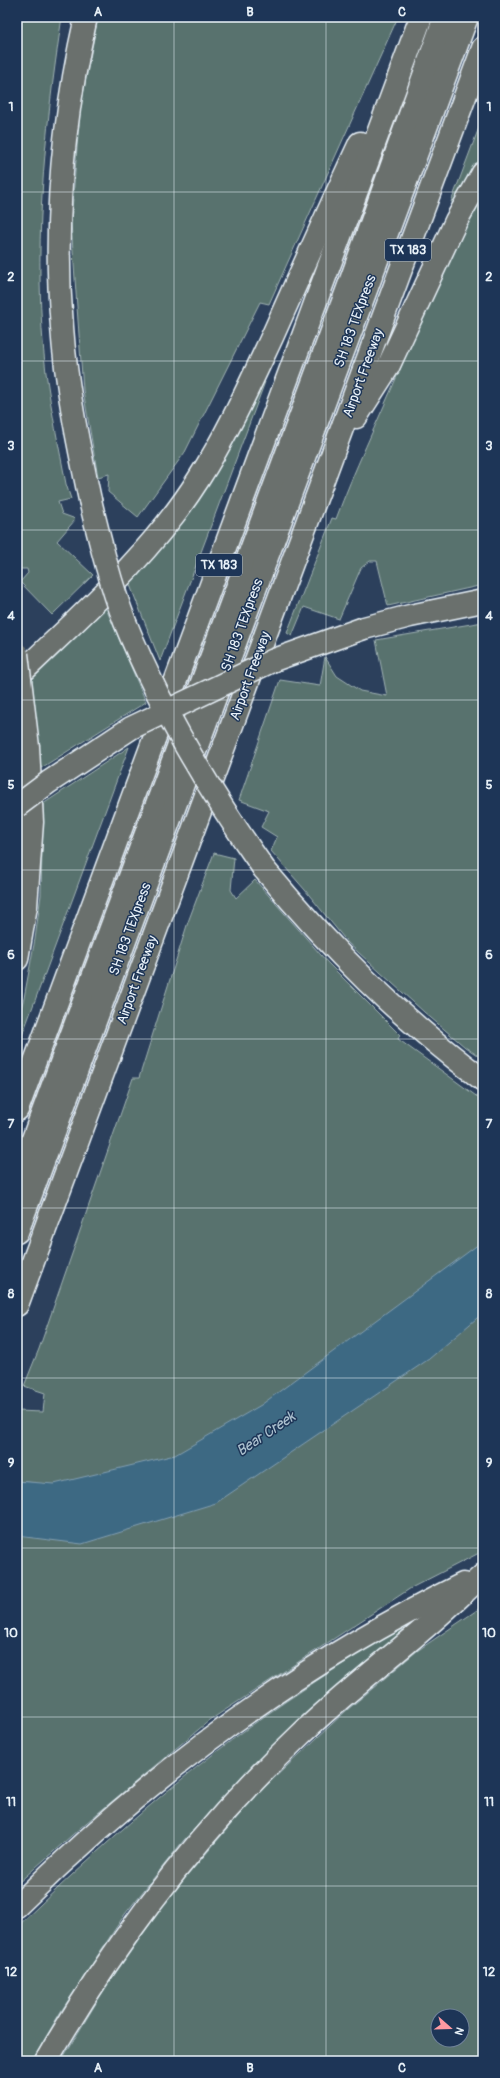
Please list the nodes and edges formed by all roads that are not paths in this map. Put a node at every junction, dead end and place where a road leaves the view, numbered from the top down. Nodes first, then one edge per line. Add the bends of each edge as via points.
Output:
1 (86, 17) edge
2 (445, 17) edge
3 (467, 17) edge
4 (421, 18) edge
5 (483, 48) edge
6 (483, 173) edge
7 (334, 452) junction
8 (483, 601) edge
9 (17, 654) edge
10 (17, 677) edge
11 (17, 806) edge
12 (17, 959) edge
13 (483, 1080) edge
14 (17, 1110) edge
15 (17, 1182) edge
16 (17, 1232) edge
17 (17, 1305) edge
18 (483, 1575) edge
19 (17, 1906) edge
20 (46, 2061) edge

1 - 13 highway, bridge via 77,57 64,147 58,237 62,327 73,415 90,500 104,557 125,621 153,685 190,756 264,869 306,920 376,992
2 - 15 highway, SH 183 TEXpress via 351,280
3 - 16 highway, SH 183 TEXpress
4 - 10 highway via 255,373 198,481 127,569
4 - 14 highway, TX 183
5 - 7 highway, Airport Freeway / TX 183
6 - 7 highway via 456,221 388,367
7 - 17 highway, Airport Freeway / TX 183
8 - 11 highway, bridge via 364,628 274,660 131,728
9 - 12 highway, bridge via 28,747 31,837 26,906
18 - 19 highway via 429,1600 343,1649 233,1720 139,1794
18 - 20 highway via 299,1736 234,1802 170,1876 126,1935 97,1976

